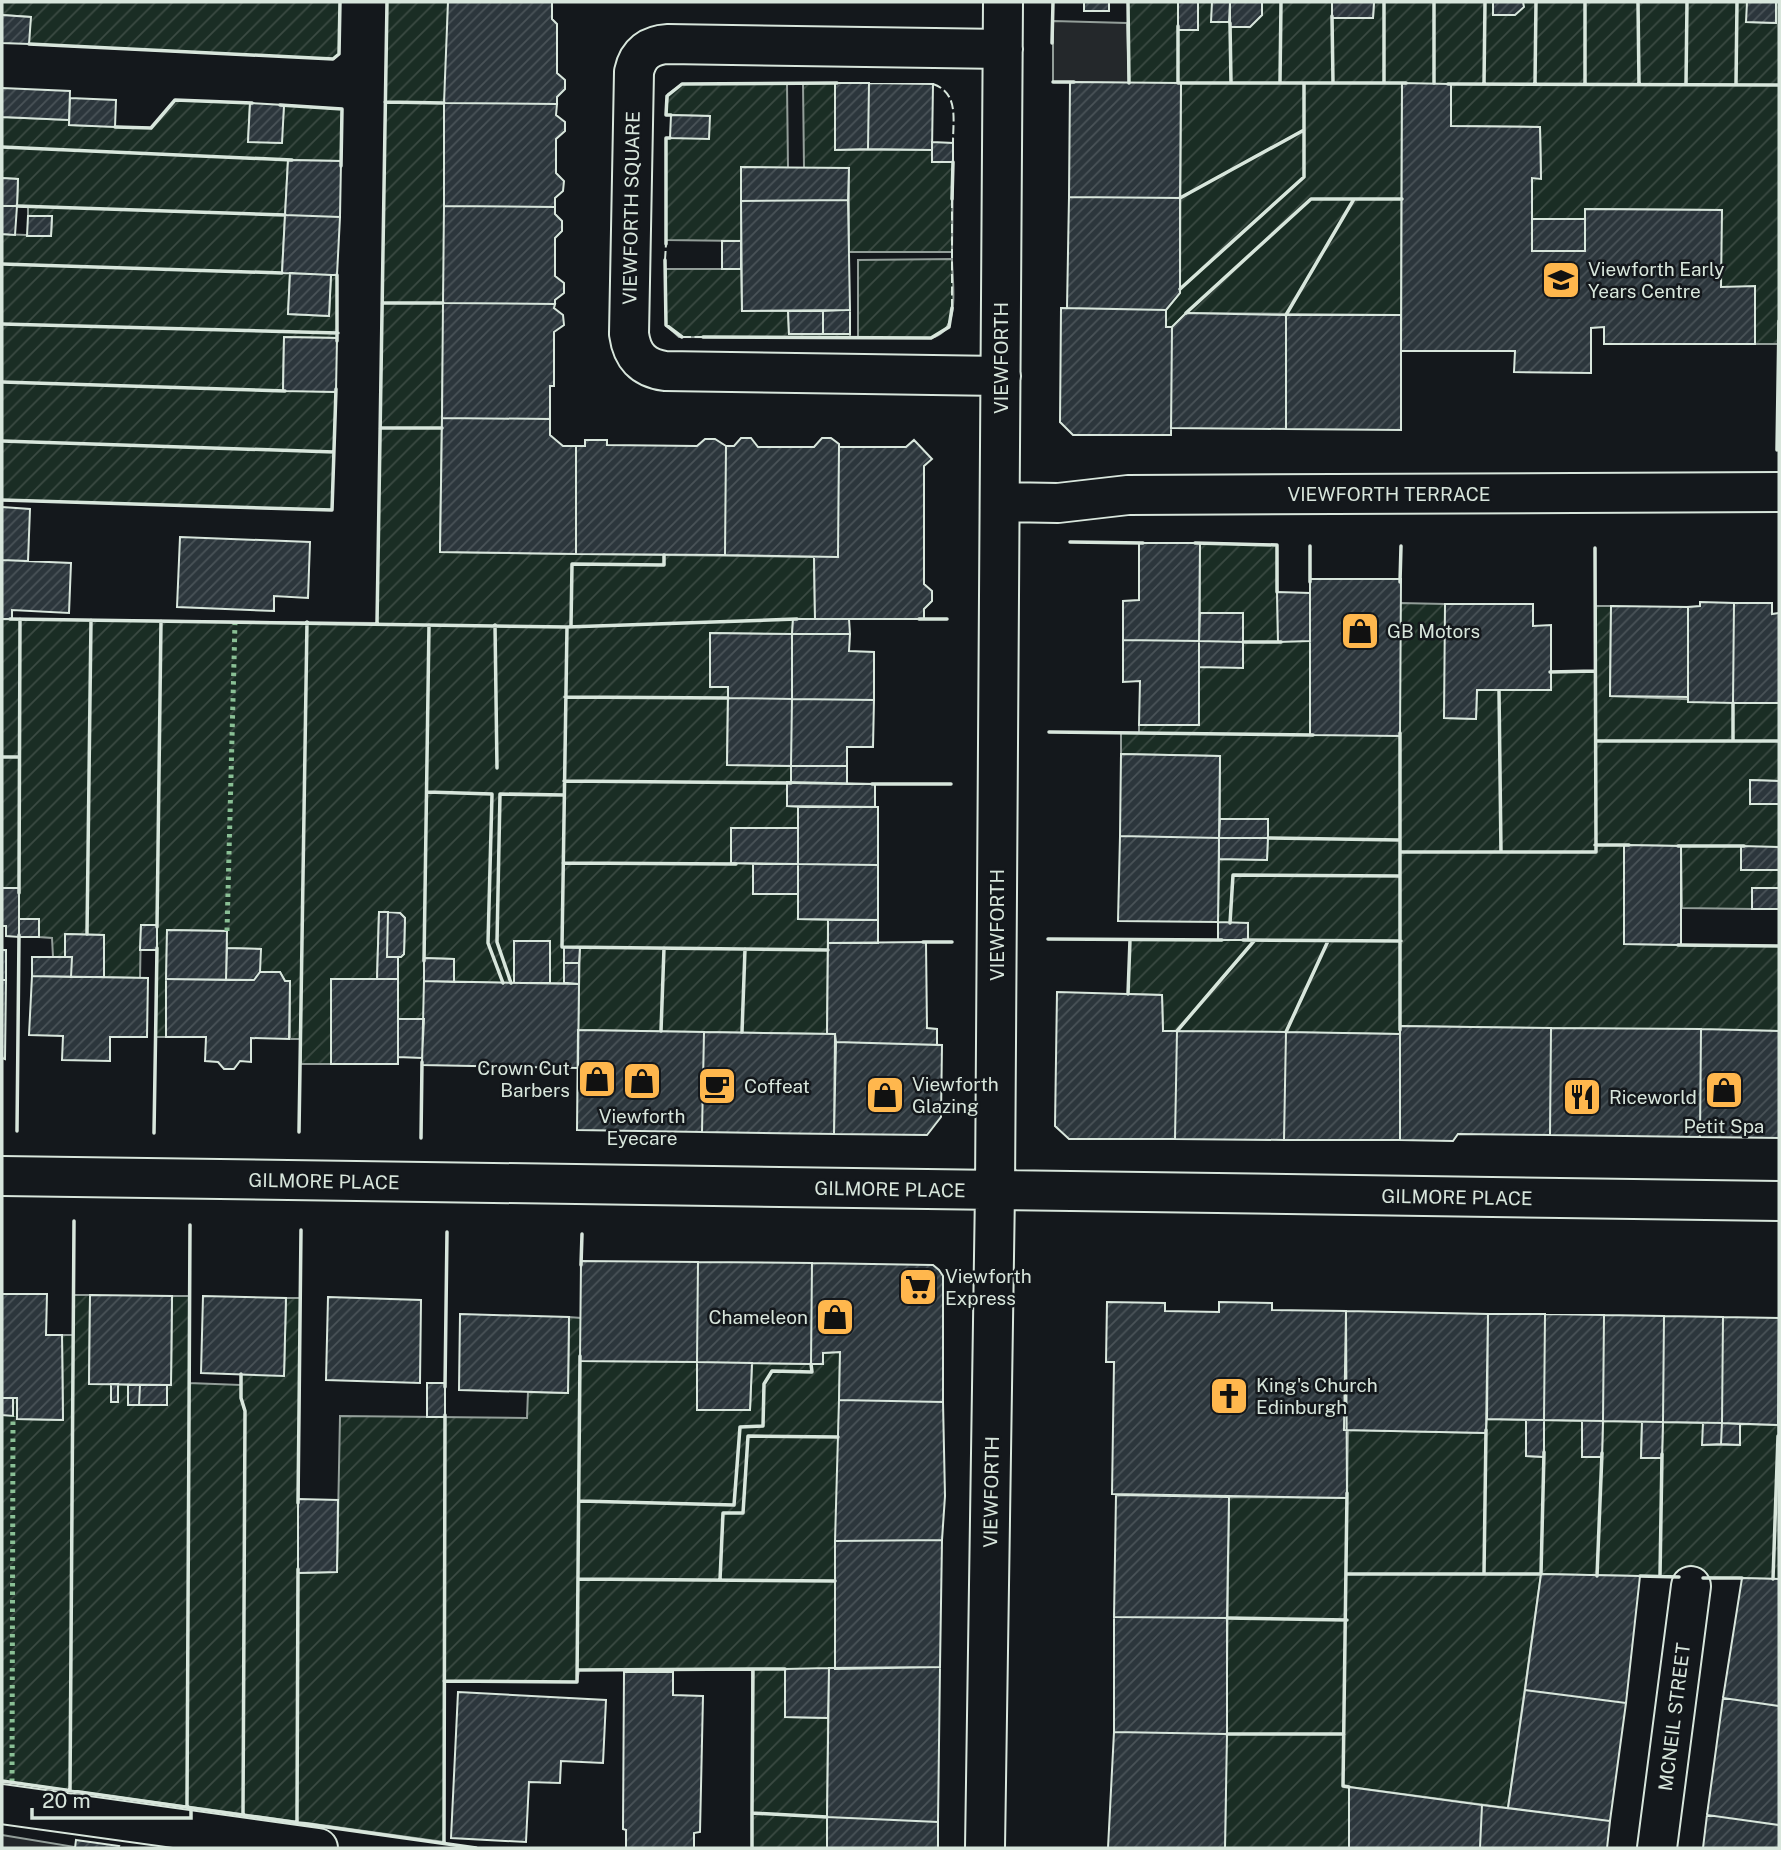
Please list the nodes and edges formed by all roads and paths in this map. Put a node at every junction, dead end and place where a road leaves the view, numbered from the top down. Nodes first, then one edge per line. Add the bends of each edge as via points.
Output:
1 (1003, 2) edge
2 (1003, 48) junction
3 (1001, 376) junction
4 (1779, 492) edge
5 (1000, 502) junction
6 (2, 1176) edge
7 (995, 1191) junction
8 (1779, 1201) edge
9 (1691, 1586) dead end
10 (2, 1804) edge
11 (318, 1848) edge
12 (985, 1848) edge
13 (1657, 1848) edge

1 - 2 street, VIEWFORTH
2 - 3 street, VIEWFORTH
2 - 3 street, VIEWFORTH SQUARE via 668,44 646,50 634,72 629,334 632,350 642,363 665,371
3 - 5 street, VIEWFORTH
4 - 5 street, VIEWFORTH TERRACE via 1128,495 1058,503
5 - 7 street, VIEWFORTH
6 - 7 street, GILMORE PLACE
7 - 8 street, GILMORE PLACE
7 - 12 street, VIEWFORTH
9 - 13 street, MCNEIL STREET
10 - 11 street

